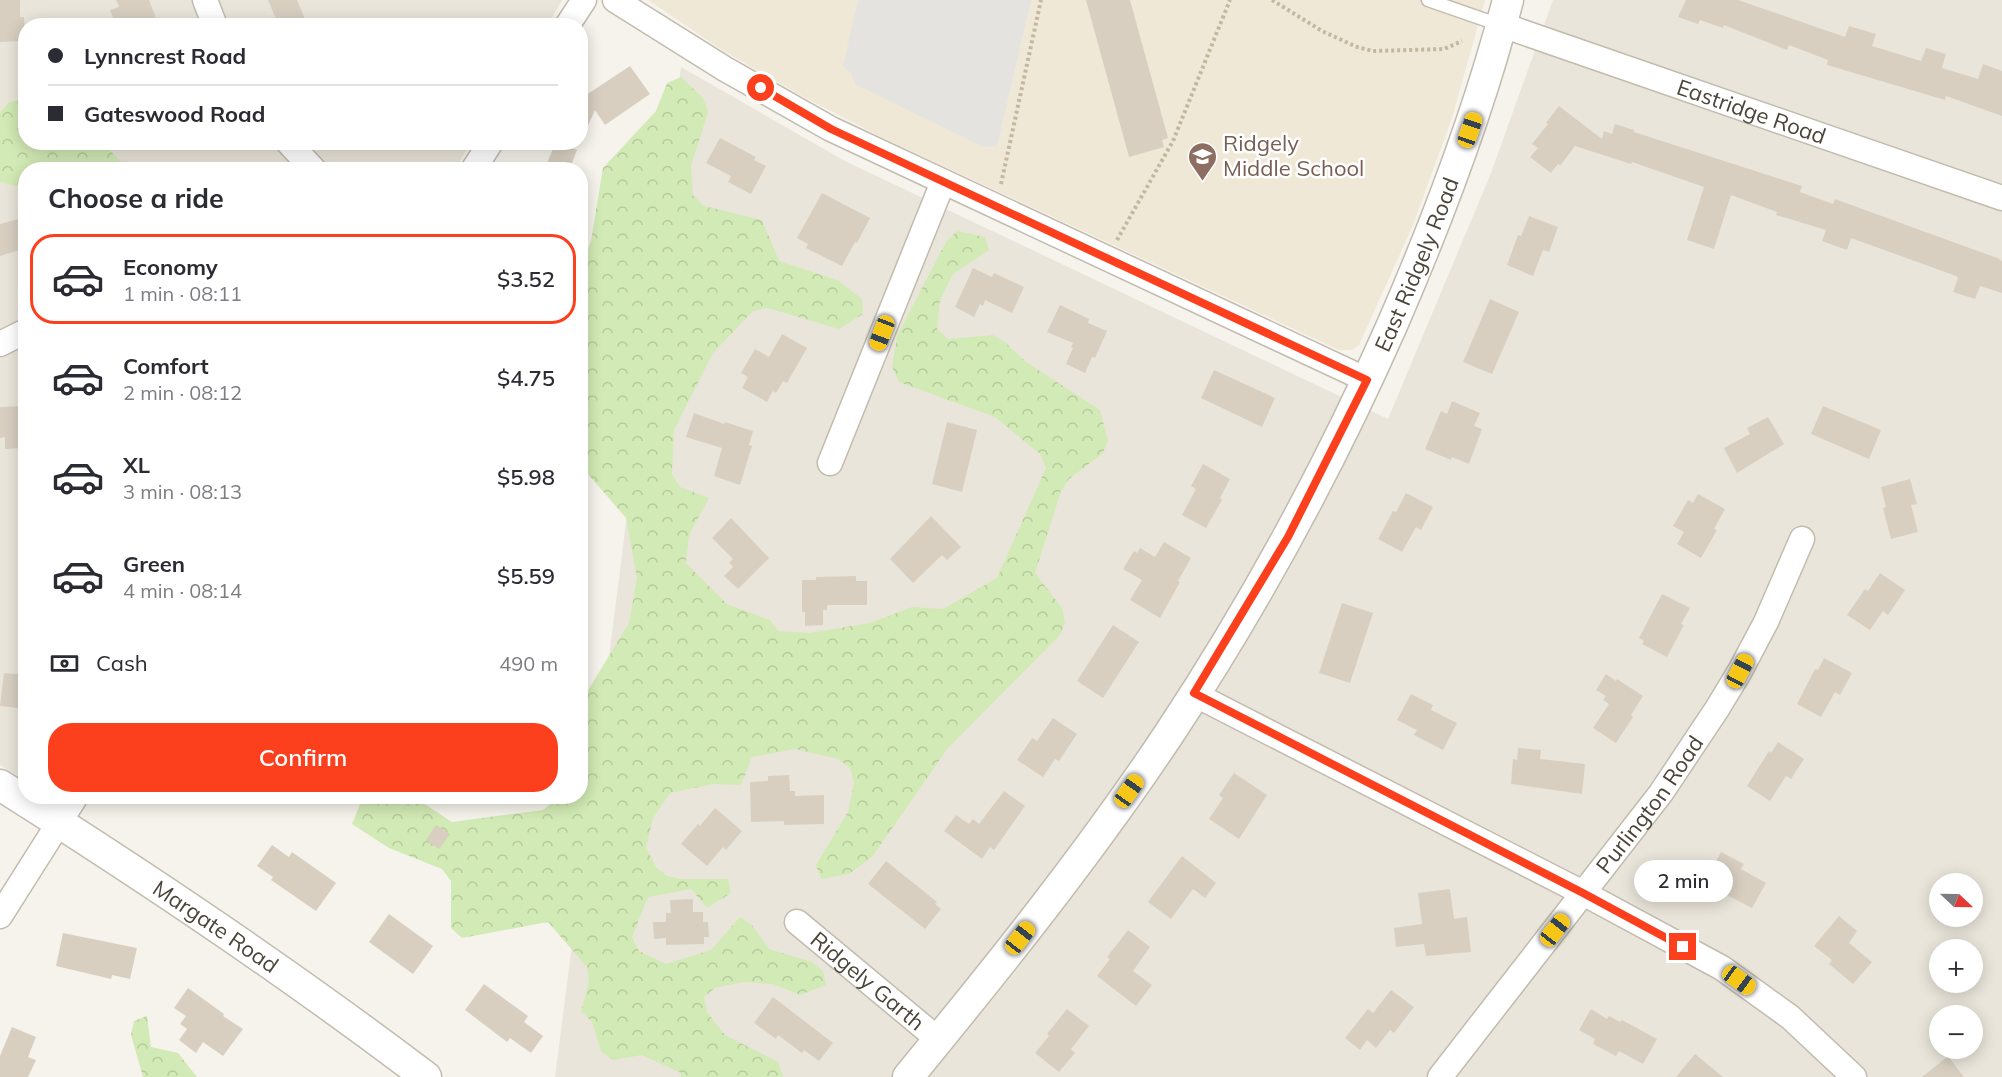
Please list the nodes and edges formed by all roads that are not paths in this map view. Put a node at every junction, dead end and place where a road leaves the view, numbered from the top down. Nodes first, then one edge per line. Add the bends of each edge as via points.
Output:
1 (205, 0) edge
2 (584, 0) edge
3 (615, 0) edge
4 (1428, 0) edge
5 (1505, 13) edge
6 (213, 18) edge
7 (572, 18) edge
8 (295, 150) edge
9 (307, 162) edge
10 (943, 182) junction
11 (2002, 198) edge
12 (18, 335) edge
13 (0, 344) edge
14 (1367, 380) junction
15 (830, 463) dead end
16 (1802, 538) dead end
17 (1194, 693) junction
18 (0, 785) edge
19 (18, 796) edge
20 (30, 804) edge
21 (71, 804) edge
22 (60, 823) junction
23 (1583, 893) junction
24 (0, 916) edge
25 (797, 922) dead end
26 (939, 1040) junction
27 (426, 1077) edge
28 (908, 1077) edge
29 (1440, 1077) edge
30 (1854, 1077) edge

1 - 6 street
2 - 7 street
3 - 10 street via 831,129
4 - 5 lane
5 - 11 street, Eastridge Road
5 - 14 street, East Ridgely Road via 1459,163
8 - 9 street
10 - 14 street
10 - 15 street
12 - 13 street
14 - 17 street, East Ridgely Road via 1288,537
16 - 23 street, Purlington Road via 1766,622 1717,709 1661,793
17 - 23 street
17 - 26 street, East Ridgely Road via 1094,840
18 - 19 street, Margate Road
20 - 22 street, Margate Road
21 - 22 street
22 - 24 street
22 - 27 street, Margate Road via 276,966
23 - 29 street, Purlington Road
23 - 30 street via 1722,968 1790,1017
25 - 26 street, Ridgely Garth
26 - 28 street, East Ridgely Road

